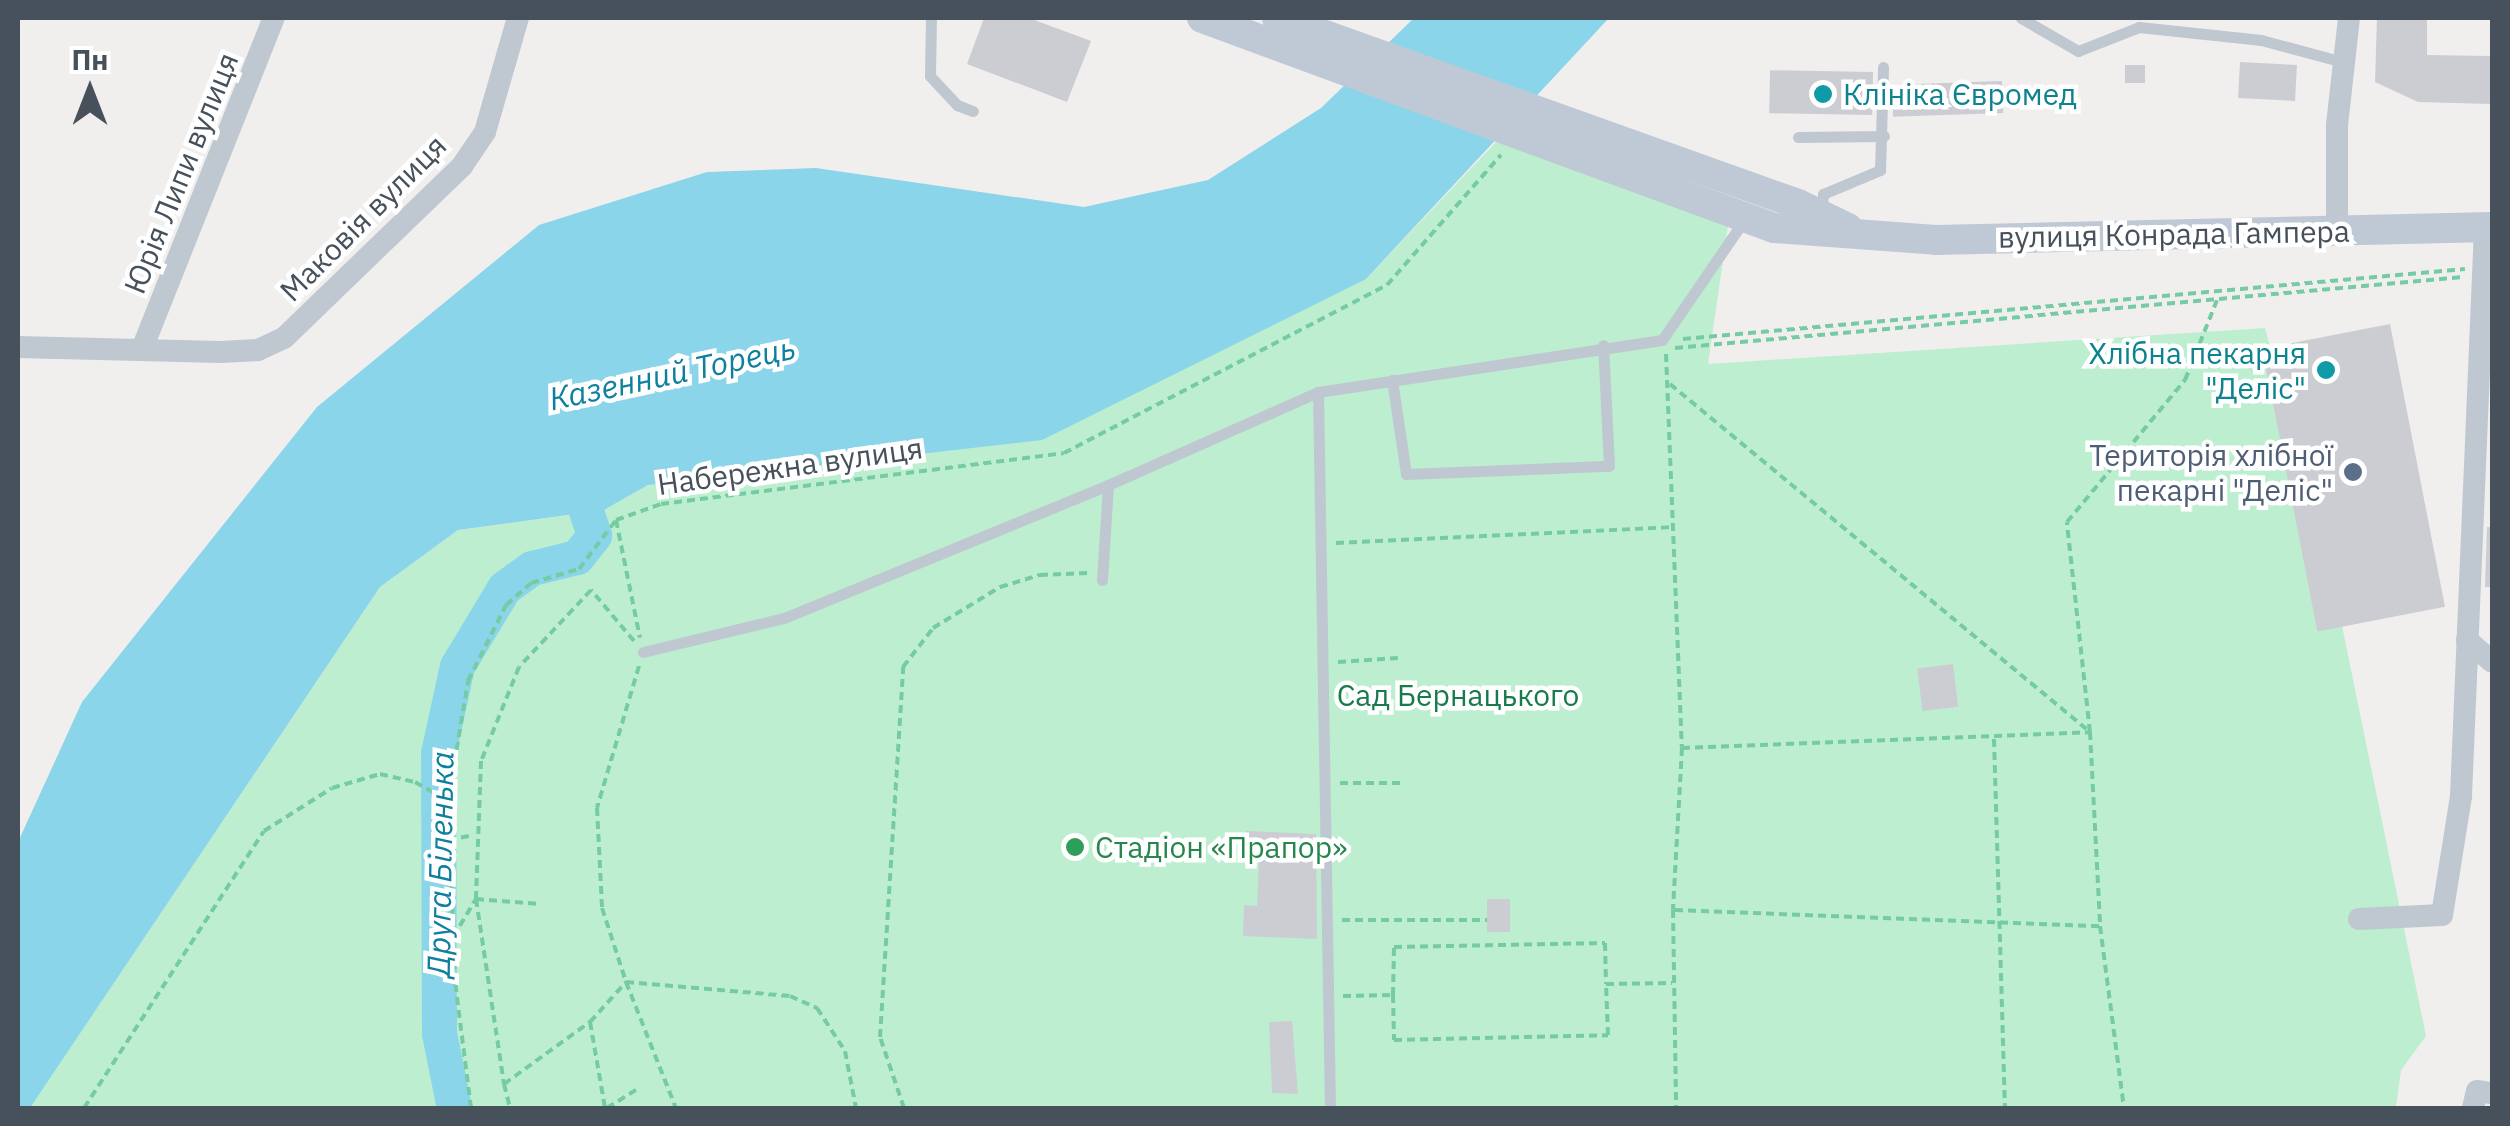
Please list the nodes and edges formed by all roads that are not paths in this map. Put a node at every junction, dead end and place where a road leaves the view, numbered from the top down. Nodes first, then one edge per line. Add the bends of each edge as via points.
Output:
1 (274, 18) edge
2 (518, 18) edge
3 (931, 18) edge
4 (1202, 18) edge
5 (1277, 18) edge
6 (2020, 18) edge
7 (2349, 18) edge
8 (1252, 26) edge
9 (1315, 44) junction
10 (2344, 62) junction
11 (1883, 67) dead end
12 (973, 111) dead end
13 (1798, 136) dead end
14 (1884, 136) junction
15 (1753, 204) junction
16 (1820, 215) junction
17 (2489, 227) edge
18 (2338, 230) junction
19 (1864, 236) junction
20 (1603, 345) junction
21 (18, 347) edge
22 (142, 349) junction
23 (1392, 380) junction
24 (1318, 392) junction
25 (1108, 485) junction
26 (1102, 576) road end
27 (2467, 640) junction
28 (643, 652) road end
29 (2492, 662) edge
30 (2359, 919) dead end
31 (2492, 1093) edge
32 (1330, 1108) edge
33 (2473, 1108) edge

1 - 22 street, Юрія Липи вулиця
2 - 22 street, Маковія вулиця via 485,132 462,166 284,338 258,350
3 - 12 lane via 930,76 957,106
4 - 8 main road
5 - 9 main road
6 - 10 lane via 2078,51 2139,27 2261,40
7 - 10 street
8 - 9 main road
9 - 15 main road, вулиця Конрада Гампера via 1520,131
9 - 15 main road, вулиця Конрада Гампера via 1557,116
10 - 18 street
11 - 14 lane
13 - 14 lane
14 - 16 lane via 1880,170 1824,194
15 - 16 main road, вулиця Конрада Гампера
15 - 19 main road, вулиця Конрада Гампера via 1774,228
15 - 20 lane via 1662,340
16 - 19 main road, вулиця Конрада Гампера
17 - 18 main road, вулиця Конрада Гампера
17 - 27 street, вулиця Конрада Гампера
18 - 19 main road, вулиця Конрада Гампера
20 - 23 lane
20 - 23 lane via 1609,466 1406,474
21 - 22 street, Маковія вулиця
23 - 24 lane
24 - 25 lane
24 - 32 lane
25 - 26 lane
25 - 28 lane via 784,618
27 - 29 street
27 - 30 street, вулиця Конрада Гампера via 2461,796 2442,915
31 - 33 street via 2477,1091

